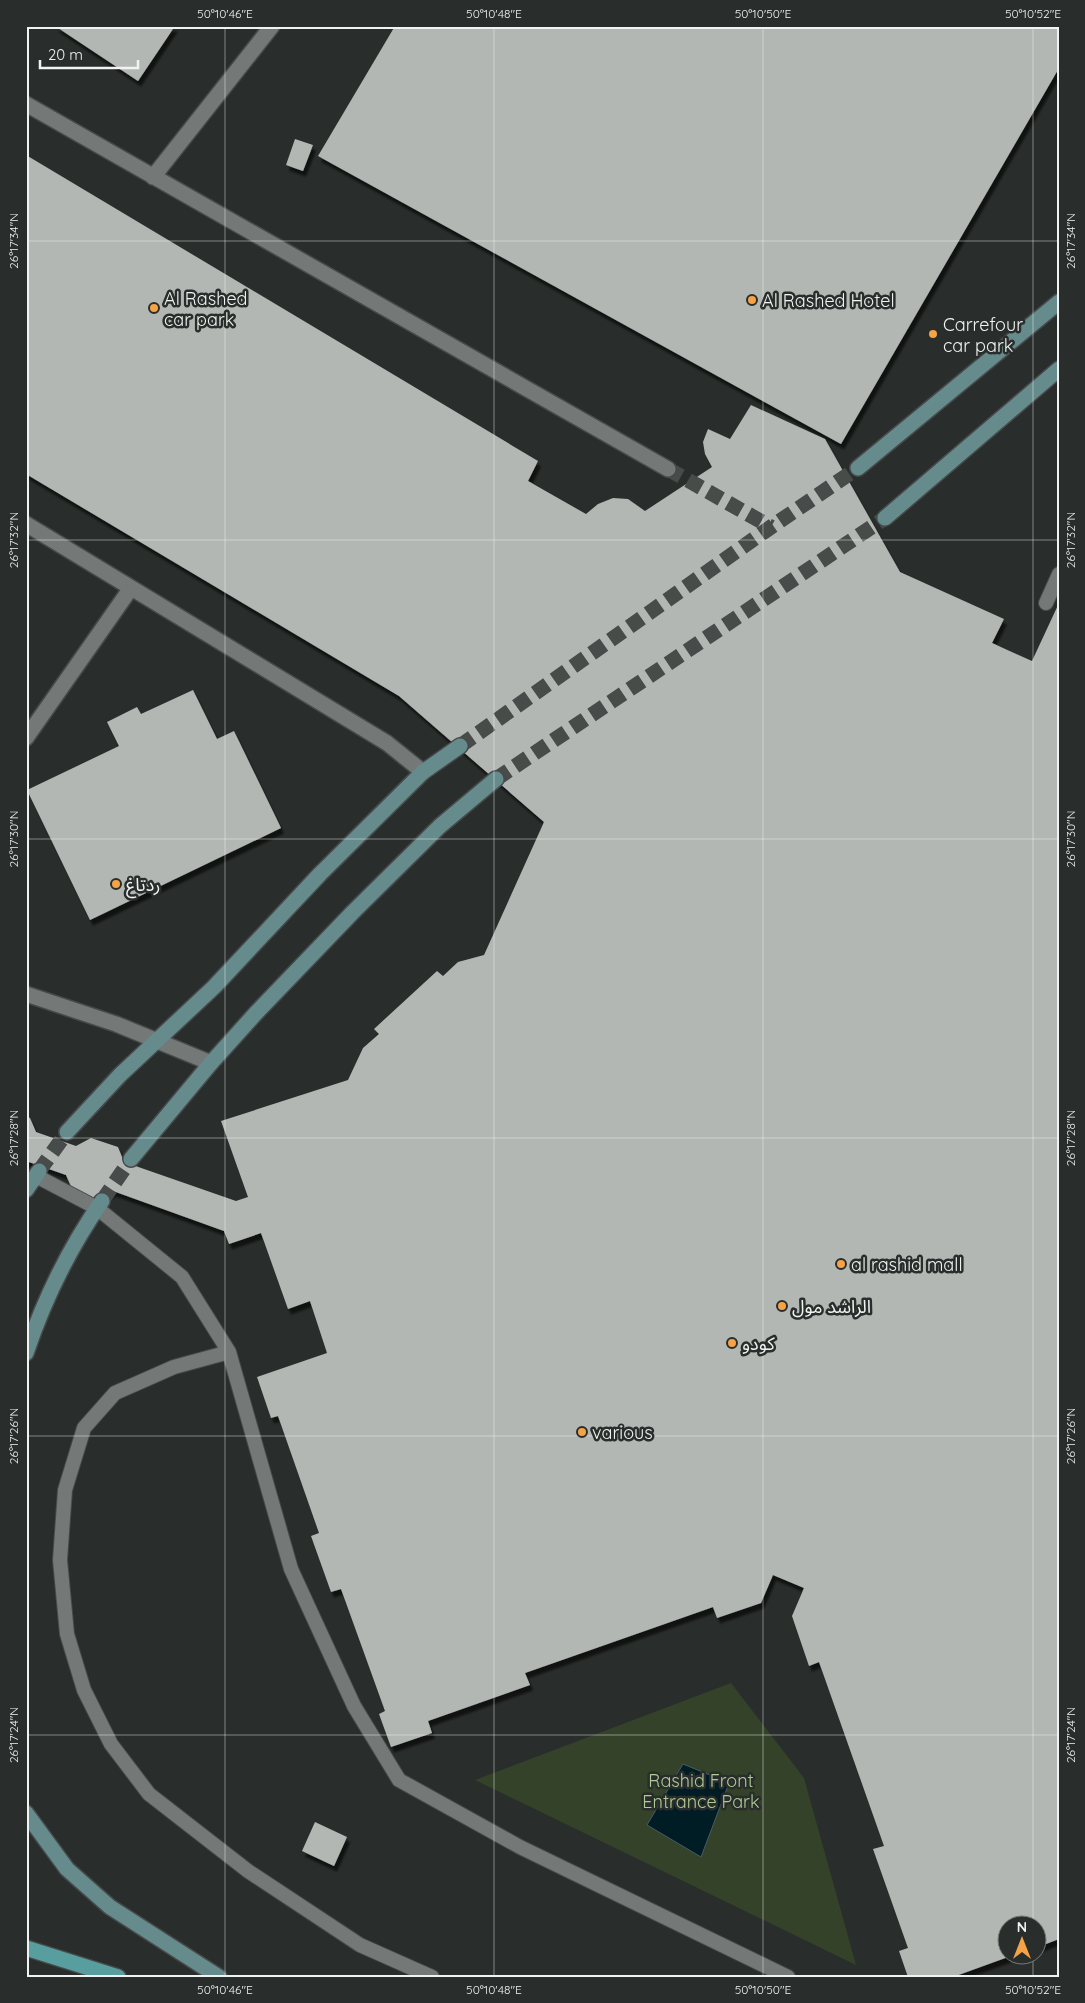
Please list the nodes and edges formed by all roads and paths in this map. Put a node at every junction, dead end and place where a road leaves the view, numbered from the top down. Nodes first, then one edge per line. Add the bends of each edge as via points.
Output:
1 (272, 26) edge
2 (26, 104) edge
3 (153, 177) junction
4 (1059, 302) edge
5 (1059, 369) edge
6 (858, 468) tunnel mouth
7 (668, 469) tunnel mouth
8 (885, 518) tunnel mouth
9 (26, 524) edge
10 (1059, 574) edge
11 (131, 588) junction
12 (1046, 602) dead end
13 (26, 738) edge
14 (460, 746) tunnel mouth
15 (423, 772) junction
16 (496, 780) tunnel mouth
17 (26, 994) edge
18 (156, 1041) junction
19 (211, 1063) junction
20 (67, 1132) tunnel mouth
21 (131, 1159) tunnel mouth
22 (37, 1173) joint
23 (26, 1190) edge
24 (100, 1204) junction
25 (27, 1351) edge
26 (229, 1352) junction
27 (26, 1813) edge
28 (26, 1948) edge
29 (118, 1977) edge
30 (219, 1977) edge
31 (432, 1977) edge
32 (788, 1977) edge

1 - 3 street
2 - 3 street
3 - 7 street
4 - 6 main road
5 - 8 main road
9 - 11 street
10 - 12 lane
11 - 13 street
11 - 15 street via 387,743
14 - 15 main road
15 - 18 main road via 320,874 214,987
16 - 19 main road via 440,826 353,912
17 - 18 street
18 - 19 street
18 - 20 main road
19 - 21 main road
22 - 23 main road
22 - 24 lane
24 - 25 main road via 50,1294
24 - 26 lane via 182,1277
26 - 31 lane via 174,1367 115,1393 84,1428 66,1490 60,1560 67,1634 84,1690 110,1744 149,1794 248,1871 360,1945
26 - 32 lane via 291,1569 354,1706 399,1780 520,1848
27 - 30 main road via 67,1869 110,1907
28 - 29 main road

